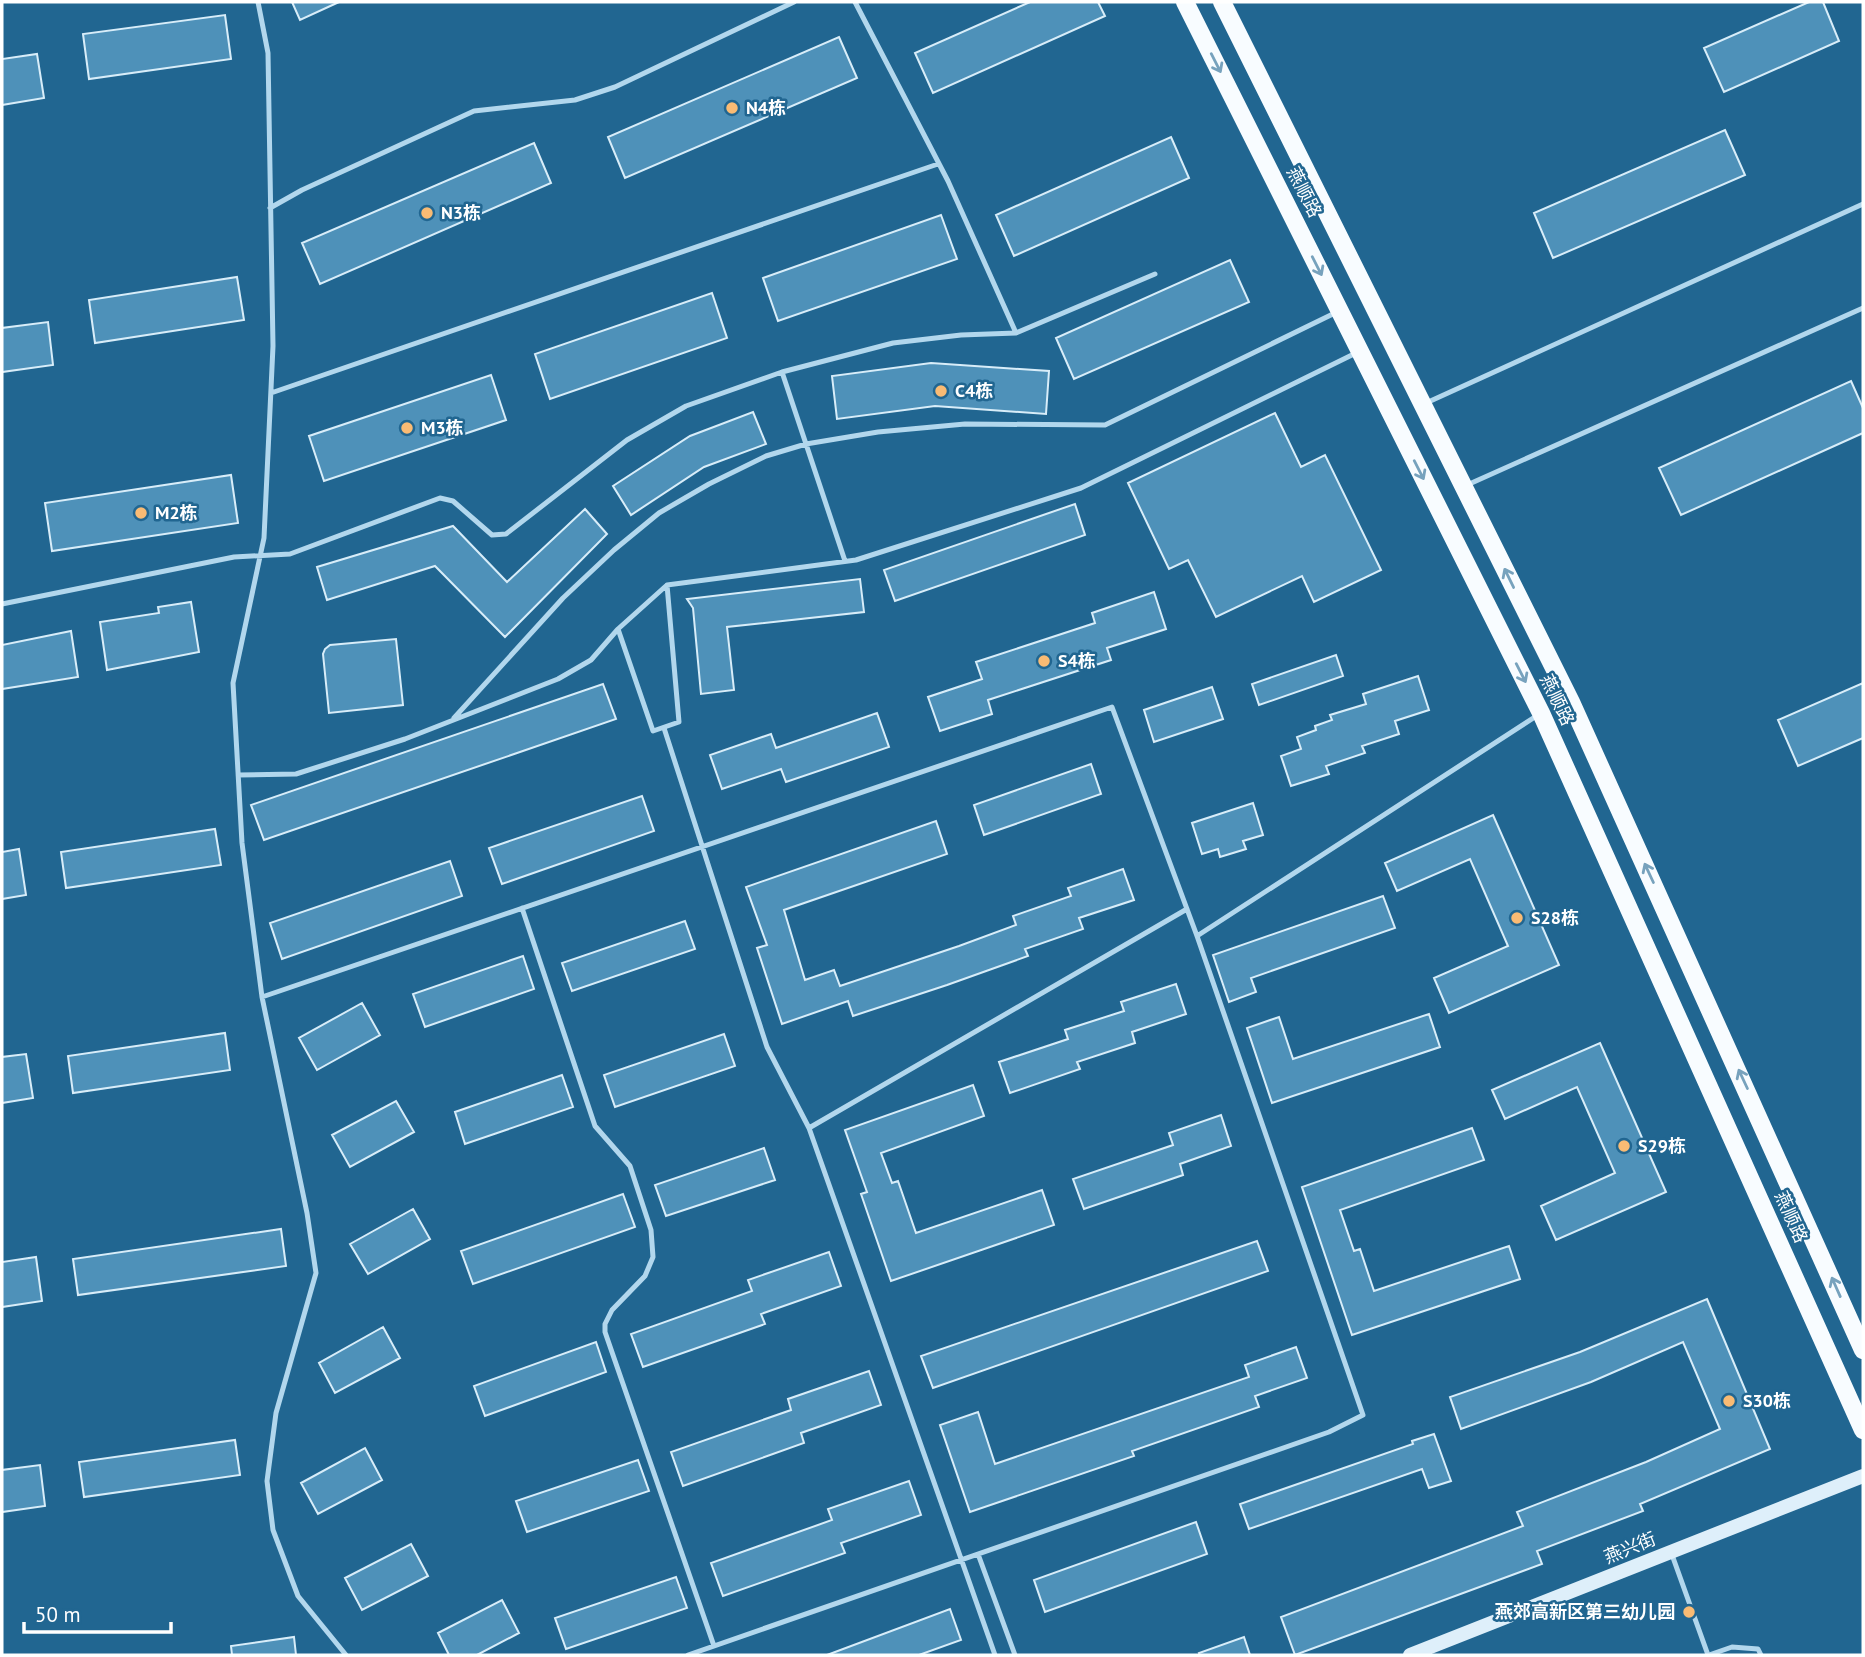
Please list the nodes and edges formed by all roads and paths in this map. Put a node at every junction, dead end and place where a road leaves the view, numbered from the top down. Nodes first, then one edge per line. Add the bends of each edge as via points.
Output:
1 (258, 2) edge
2 (794, 2) edge
3 (855, 2) edge
4 (1185, 2) edge
5 (1222, 2) edge
6 (938, 164) junction
7 (1863, 204) edge
8 (270, 208) junction
9 (1155, 274) dead end
10 (1863, 308) edge
11 (1339, 310) junction
12 (1016, 333) junction
13 (1360, 351) junction
14 (782, 372) junction
15 (271, 393) junction
16 (1423, 405) junction
17 (806, 444) junction
18 (1464, 486) junction
19 (260, 556) junction
20 (845, 561) junction
21 (667, 585) junction
22 (2, 604) edge
23 (618, 629) junction
24 (1541, 713) junction
25 (451, 721) junction
26 (664, 728) junction
27 (238, 775) junction
28 (703, 846) junction
29 (522, 908) junction
30 (1187, 908) junction
31 (1197, 936) junction
32 (262, 997) junction
33 (809, 1128) junction
34 (1863, 1350) edge
35 (1863, 1430) edge
36 (1863, 1476) edge
37 (1671, 1552) junction
38 (978, 1554) junction
39 (961, 1560) junction
40 (714, 1646) junction
41 (345, 1655) edge
42 (688, 1655) edge
43 (995, 1655) edge
44 (1015, 1655) edge
45 (1410, 1655) edge
46 (1708, 1655) edge
47 (1761, 1655) edge

1 - 8 lane via 268,53
2 - 8 lane via 615,87 575,100 474,111
3 - 6 lane
4 -> 11 main road, 燕顺路
5 - 16 main road, 燕顺路
6 - 12 lane
6 - 15 lane
7 - 16 lane
8 - 15 lane
9 - 12 lane
10 - 18 lane
11 - 13 main road, 燕顺路
11 - 17 lane via 1105,425 965,424
12 - 14 lane via 893,343
13 - 20 lane via 1081,488
13 -> 24 main road, 燕顺路
14 - 17 lane
14 - 19 lane via 686,406 627,440 506,534 492,535 453,501 440,498 290,554
15 - 19 lane
16 - 18 main road, 燕顺路
17 - 20 lane
17 - 25 lane via 766,456 659,513 563,597
34 -> 18 main road, 燕顺路 via 1576,715
19 - 22 lane via 234,557
19 - 27 lane via 233,683
20 - 21 lane
21 - 23 lane
21 - 26 lane via 680,722
23 - 25 lane via 591,660 558,679
23 - 26 lane via 653,731
24 - 31 lane
24 - 35 main road, 燕顺路
25 - 27 lane via 296,775
26 - 28 lane
27 - 32 lane
28 - 29 lane
28 - 30 lane via 1112,708
28 - 33 lane via 767,1047
29 - 32 lane
29 - 40 lane via 596,1126 630,1166 651,1230 653,1257 645,1276 612,1310 605,1332
30 - 31 lane
30 - 33 lane
31 - 38 lane via 1363,1415 1329,1432
32 - 41 lane via 316,1273 276,1413 267,1481 273,1530 298,1596
33 - 39 lane
36 - 37 street, 燕兴街
37 - 45 street, 燕兴街
37 - 46 lane
38 - 39 lane
38 - 44 lane
39 - 40 lane
39 - 43 lane
40 - 42 lane
46 - 47 lane via 1732,1647 1758,1649

